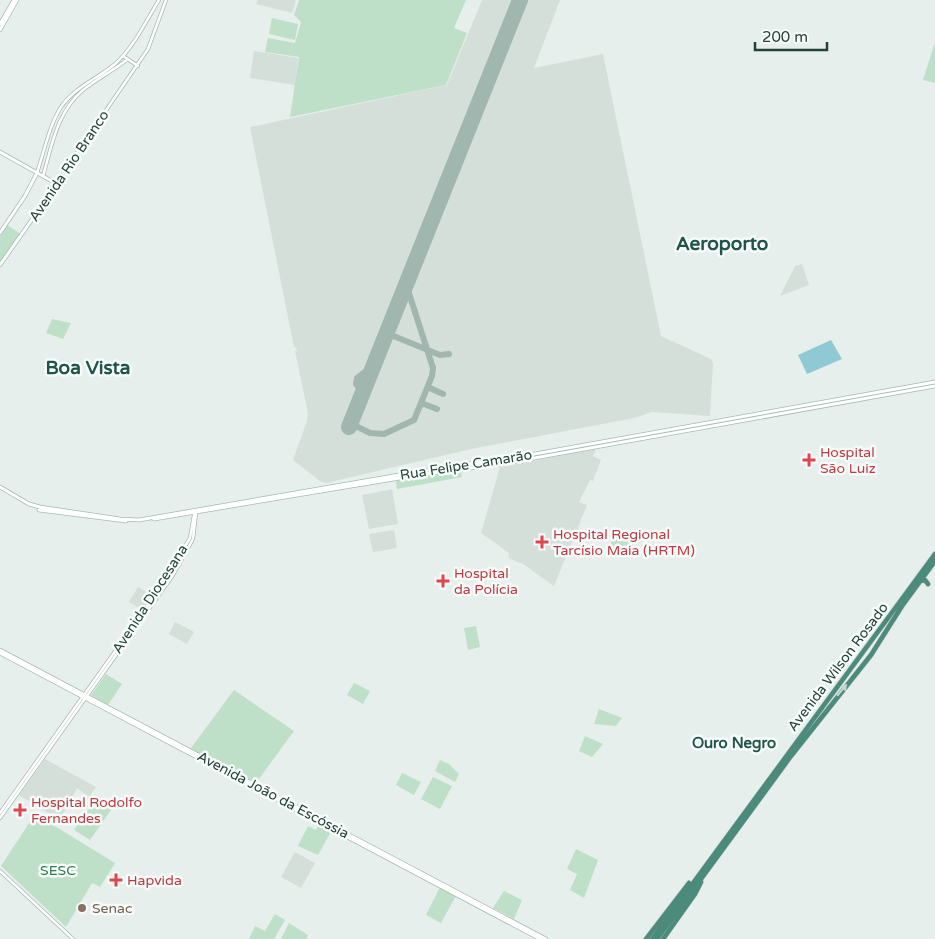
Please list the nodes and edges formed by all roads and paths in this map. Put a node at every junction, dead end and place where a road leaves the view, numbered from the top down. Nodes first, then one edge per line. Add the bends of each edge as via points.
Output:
1 (15, 0) edge
2 (159, 0) edge
3 (166, 0) edge
4 (0, 24) edge
5 (0, 30) edge
6 (123, 56) junction
7 (128, 59) junction
8 (138, 66) junction
9 (0, 153) edge
10 (37, 174) junction
11 (42, 176) junction
12 (57, 185) junction
13 (0, 233) edge
14 (0, 266) edge
15 (935, 382) edge
16 (919, 385) junction
17 (935, 386) edge
18 (904, 392) junction
19 (838, 400) junction
20 (819, 403) junction
21 (835, 404) junction
22 (816, 407) junction
23 (641, 435) junction
24 (624, 441) junction
25 (491, 461) junction
26 (465, 464) junction
27 (480, 466) junction
28 (461, 468) junction
29 (417, 473) junction
30 (0, 487) edge
31 (291, 494) junction
32 (268, 498) junction
33 (282, 499) junction
34 (237, 502) junction
35 (264, 502) junction
36 (232, 507) junction
37 (40, 510) dead end
38 (196, 511) junction
39 (67, 513) junction
40 (935, 554) edge
41 (934, 562) edge
42 (931, 572) dead end
43 (919, 582) junction
44 (928, 584) dead end
45 (0, 651) edge
46 (864, 651) junction
47 (871, 655) junction
48 (854, 664) junction
49 (861, 668) junction
50 (85, 697) junction
51 (0, 813) edge
52 (0, 818) edge
53 (0, 870) edge
54 (702, 874) junction
55 (694, 885) junction
56 (73, 939) edge
57 (540, 939) edge
58 (546, 939) edge
59 (646, 939) edge
60 (652, 939) edge
61 (657, 939) edge
62 (663, 939) edge

1 - 4 main road
1 - 5 main road
2 - 6 street
3 - 8 street, Avenida Rio Branco via 152,41
6 - 7 street
6 - 10 street via 64,104 53,124
7 - 8 street
7 - 11 street via 86,88 69,105 57,126
8 - 12 street, Avenida Rio Branco
9 - 10 main road
10 - 11 main road
10 - 12 main road
10 - 13 main road, Avenida Rio Branco
11 - 12 main road
12 - 14 main road, Avenida Rio Branco
15 - 16 main road, Rua Felipe Camarão
16 - 18 main road via 922,388
16 - 19 main road, Rua Felipe Camarão
17 - 18 main road, Rua Felipe Camarão
18 - 21 main road, Rua Felipe Camarão
19 - 20 main road, Rua Felipe Camarão
19 - 21 main road via 833,402
20 - 22 main road via 821,405
20 - 23 main road, Rua Felipe Camarão
21 - 22 main road, Rua Felipe Camarão
22 - 24 main road, Rua Felipe Camarão
23 - 24 main road
23 - 25 main road, Rua Felipe Camarão
24 - 27 main road, Rua Felipe Camarão
25 - 26 main road, Rua Felipe Camarão
25 - 27 main road via 480,463
26 - 28 main road via 470,466
26 - 29 main road, Rua Felipe Camarão
27 - 28 main road, Rua Felipe Camarão
28 - 29 main road, Rua Felipe Camarão
29 - 31 main road, Rua Felipe Camarão
29 - 33 main road, Rua Felipe Camarão
30 - 39 main road, Rua Felipe Camarão via 29,504
31 - 32 main road, Rua Felipe Camarão
31 - 33 main road via 278,498
32 - 34 main road, Rua Felipe Camarão
32 - 35 main road via 272,499
33 - 35 main road, Rua Felipe Camarão
34 - 36 main road via 227,506
34 - 38 main road, Rua Felipe Camarão
35 - 36 main road, Rua Felipe Camarão
36 - 38 main road, Rua Felipe Camarão
37 - 39 main road, Rua Felipe Camarão
38 - 39 main road, Rua Felipe Camarão via 133,521
38 - 50 street, Avenida Diocesana via 190,538 160,592
40 - 46 highway, Avenida Wilson Rosado
41 - 42 highway
41 - 43 highway, Avenida Wilson Rosado
43 - 44 highway via 925,580
43 - 47 highway, Avenida Wilson Rosado
45 - 50 main road, Avenida João da Escóssia
46 - 47 highway via 866,656
46 - 48 highway, Avenida Wilson Rosado
47 - 49 highway, Avenida Wilson Rosado
48 - 49 highway via 859,662
48 - 54 highway, Avenida Wilson Rosado
54 -> 49 highway, Avenida Wilson Rosado
50 - 51 street, Avenida Diocesana
50 - 52 street, Avenida Diocesana
50 - 57 main road, Avenida João da Escóssia
50 - 58 main road, Avenida João da Escóssia
53 - 56 street
54 - 55 highway, Avenida Wilson Rosado
54 - 59 highway via 684,889
54 - 62 highway via 695,894
55 - 60 highway, Avenida Wilson Rosado
55 - 61 highway, Avenida Wilson Rosado

